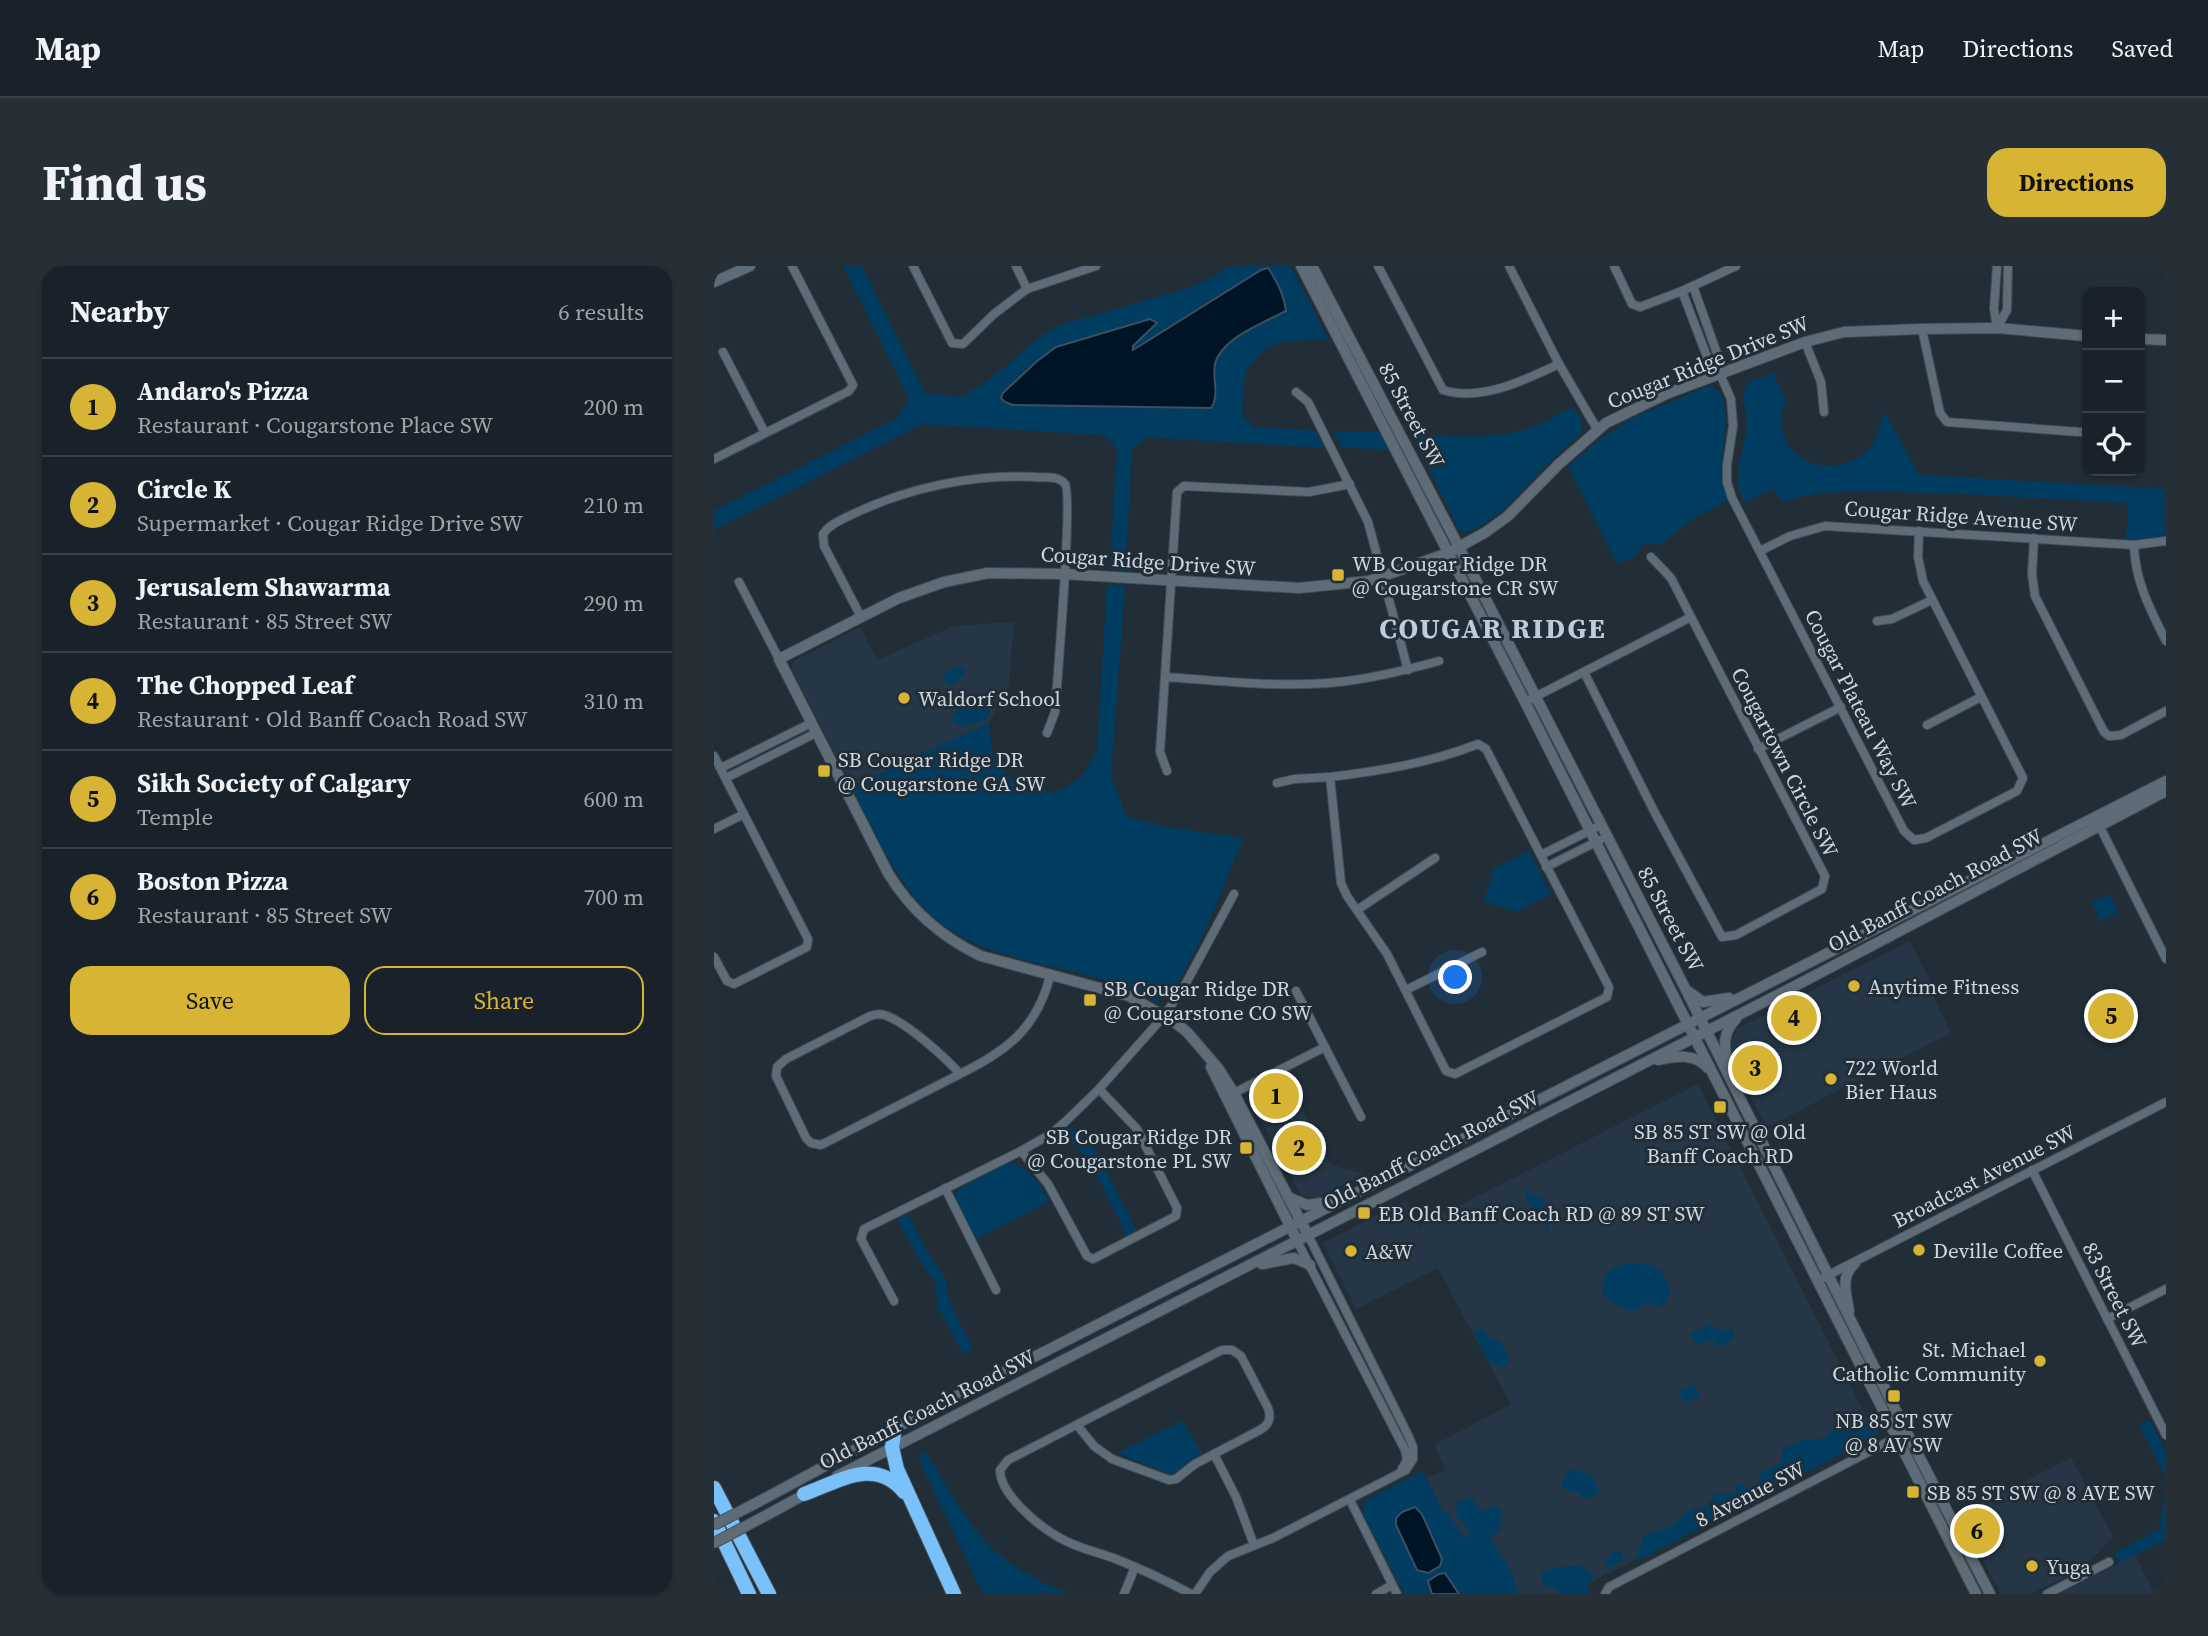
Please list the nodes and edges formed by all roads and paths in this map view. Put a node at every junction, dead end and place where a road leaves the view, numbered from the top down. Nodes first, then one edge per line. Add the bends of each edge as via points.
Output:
1 (750, 266) edge
2 (792, 266) edge
3 (913, 266) edge
4 (1016, 266) edge
5 (1096, 266) edge
6 (1301, 266) edge
7 (1312, 266) edge
8 (1378, 266) edge
9 (1509, 266) edge
10 (1614, 266) edge
11 (1736, 266) edge
12 (1997, 266) edge
13 (2008, 266) edge
14 (714, 282) edge
15 (1693, 286) junction
16 (1027, 289) junction
17 (1682, 291) junction
18 (1997, 328) junction
19 (1922, 329) junction
20 (2082, 336) edge
21 (2145, 339) edge
22 (2166, 340) edge
23 (1805, 342) junction
24 (723, 352) dead end
25 (1559, 365) junction
26 (1720, 374) junction
27 (1296, 392) dead end
28 (1824, 412) dead end
29 (1597, 429) junction
30 (2082, 431) edge
31 (765, 433) junction
32 (714, 459) edge
33 (1350, 484) junction
34 (1919, 531) junction
35 (2034, 538) junction
36 (2166, 541) edge
37 (2134, 545) junction
38 (1460, 547) junction
39 (1759, 551) junction
40 (1448, 553) junction
41 (1651, 557) dead end
42 (1064, 574) junction
43 (1385, 576) junction
44 (739, 582) dead end
45 (1171, 582) junction
46 (1932, 600) junction
47 (861, 617) junction
48 (1691, 617) junction
49 (1877, 621) dead end
50 (2166, 640) edge
51 (779, 659) junction
52 (1439, 661) dead end
53 (1408, 670) junction
54 (1584, 672) junction
55 (1166, 677) junction
56 (1981, 697) junction
57 (1530, 700) junction
58 (1841, 707) junction
59 (2166, 711) edge
60 (1927, 725) dead end
61 (813, 728) junction
62 (1047, 733) dead end
63 (1758, 749) junction
64 (714, 756) edge
65 (720, 768) junction
66 (1167, 771) dead end
67 (1330, 777) junction
68 (726, 778) junction
69 (2166, 781) edge
70 (1277, 783) dead end
71 (2166, 791) edge
72 (744, 814) junction
73 (2097, 821) junction
74 (1601, 825) junction
75 (714, 829) edge
76 (1589, 831) junction
77 (1607, 836) junction
78 (1594, 843) junction
79 (1541, 855) junction
80 (1435, 858) dead end
81 (1546, 867) junction
82 (1234, 894) dead end
83 (1357, 910) junction
84 (1482, 952) dead end
85 (714, 957) edge
86 (2166, 959) edge
87 (1050, 975) junction
88 (1761, 988) junction
89 (1405, 990) junction
90 (1686, 990) junction
91 (1296, 991) dead end
92 (1743, 1013) junction
93 (1164, 1016) junction
94 (1700, 1017) junction
95 (1687, 1024) junction
96 (1707, 1031) junction
97 (1694, 1037) junction
98 (1325, 1047) junction
99 (1633, 1068) junction
100 (1712, 1073) junction
101 (960, 1074) junction
102 (1732, 1082) junction
103 (1099, 1089) junction
104 (1230, 1095) junction
105 (2166, 1102) edge
106 (1362, 1117) dead end
107 (1254, 1144) junction
108 (1021, 1151) junction
109 (2032, 1170) junction
110 (945, 1188) junction
111 (1288, 1197) junction
112 (1348, 1199) junction
113 (1296, 1225) junction
114 (1302, 1238) junction
115 (1855, 1263) junction
116 (1310, 1265) junction
117 (1239, 1270) junction
118 (1823, 1278) junction
119 (2166, 1289) edge
120 (996, 1290) dead end
121 (894, 1301) dead end
122 (1342, 1305) junction
123 (1333, 1309) junction
124 (2108, 1319) junction
125 (1851, 1321) junction
126 (1374, 1369) junction
127 (1366, 1373) junction
128 (1077, 1425) junction
129 (895, 1428) junction
130 (1901, 1435) junction
131 (2166, 1435) edge
132 (892, 1447) junction
133 (1214, 1454) junction
134 (1409, 1463) junction
135 (714, 1488) edge
136 (804, 1494) junction
137 (908, 1496) junction
138 (1350, 1500) junction
139 (714, 1523) edge
140 (714, 1543) edge
141 (1254, 1545) junction
142 (2109, 1562) dead end
143 (1135, 1567) junction
144 (1392, 1585) junction
145 (1607, 1590) edge
146 (749, 1594) edge
147 (769, 1594) edge
148 (954, 1594) edge
149 (1124, 1594) edge
150 (1193, 1594) edge
151 (1376, 1594) edge
152 (1397, 1594) edge
153 (1976, 1594) edge
154 (1990, 1594) edge
155 (2047, 1594) edge

1 - 14 main road
2 - 31 street via 853,385
3 - 16 street via 952,343 962,345
4 - 16 street
5 - 16 street
6 - 40 main road, 85 Street SW
7 - 38 main road, 85 Street SW
8 - 25 street via 1443,390 1464,393 1498,388
9 - 25 street
10 - 17 street via 1632,304 1640,307
11 - 15 street
12 - 18 street
13 - 18 street via 2007,310
15 - 17 street
15 - 26 street
17 - 26 street via 1709,362
18 - 19 main road, Cougar Ridge Drive SW
18 - 20 main road, Cougar Ridge Drive SW
19 - 23 main road, Cougar Ridge Drive SW via 1844,331
19 - 30 street via 1940,413 1947,422
21 - 22 main road
23 - 26 main road, Cougar Ridge Drive SW
23 - 28 street via 1821,382
24 - 31 street
25 - 29 street
26 - 29 main road, Cougar Ridge Drive SW via 1650,401
26 - 39 street, Cougar Plateau Way SW via 1733,413 1727,482
27 - 33 street via 1308,402
29 - 38 main road, Cougar Ridge Drive SW via 1508,516
31 - 32 street
33 - 43 street
33 - 45 street via 1310,492 1184,486 1177,492
34 - 35 street, Cougar Ridge Avenue SW
34 - 39 street, Cougar Ridge Avenue SW via 1825,526
34 - 46 street, Cougar Plateau Way SW via 1920,569
35 - 37 street, Cougar Ridge Avenue SW
35 - 59 street via 2035,596 2104,732 2121,735
36 - 37 street, Cougar Ridge Avenue SW
37 - 50 street via 2138,582
38 - 40 main road, Cougar Ridge Drive SW
38 - 57 main road, 85 Street SW
39 - 58 street, Cougar Plateau Way SW
40 - 43 main road, Cougar Ridge Drive SW
40 - 57 main road, 85 Street SW
41 - 48 street, Cougartown Circle SW via 1671,578
42 - 45 main road, Cougar Ridge Drive SW
42 - 47 main road, Cougar Ridge Drive SW via 988,573 961,578 922,588
42 - 47 street via 1068,495 1062,481 991,478 924,488 861,510 823,534 824,546
42 - 62 street via 1055,712
43 - 45 main road, Cougar Ridge Drive SW via 1299,588
43 - 53 street
44 - 51 street
45 - 55 street
46 - 49 street
46 - 56 street, Cougar Plateau Way SW
47 - 51 main road, Cougar Ridge Drive SW
48 - 54 street
48 - 63 street, Cougartown Circle SW
51 - 61 main road
52 - 53 street
53 - 55 street via 1361,680 1304,684
54 - 57 street
54 - 63 street, Cougartown Circle SW via 1698,896 1717,931 1726,938 1817,894 1826,880
55 - 66 street via 1160,752
56 - 58 street, Cougar Plateau Way SW via 2023,782 2017,791 1920,840 1904,831
56 - 60 street
57 - 74 main road, 85 Street SW
57 - 76 main road, 85 Street SW
58 - 63 street
61 - 65 street
61 - 68 street
61 - 87 main road via 888,873 920,916 959,946 981,956
64 - 65 street
65 - 68 street
67 - 70 street
67 - 79 street via 1395,768 1478,744 1486,749
67 - 83 street via 1338,873
68 - 72 street
69 - 73 main road, Old Banff Coach Road SW
71 - 73 main road, Old Banff Coach Road SW
72 - 75 street
72 - 85 street via 808,939 807,947 734,984 726,981
73 - 86 street
73 - 88 main road, Old Banff Coach Road SW
73 - 92 main road, Old Banff Coach Road SW
74 - 76 street
74 - 77 main road, 85 Street SW
76 - 78 main road, 85 Street SW
76 - 79 street
77 - 78 street
77 - 90 main road, 85 Street SW
78 - 81 street
78 - 95 main road, 85 Street SW
79 - 81 street
80 - 83 street
81 - 89 street via 1609,987 1607,997 1455,1074 1446,1071
82 - 93 street
83 - 89 street
84 - 89 street
87 - 93 main road via 1129,996
87 - 101 street via 1040,1008 1021,1033 999,1054
88 - 90 main road via 1707,1002
88 - 94 main road, Old Banff Coach Road SW
90 - 94 main road, 85 Street SW
91 - 98 street
92 - 96 main road, Old Banff Coach Road SW
92 - 102 main road via 1725,1036
93 - 103 street
93 - 104 main road via 1187,1032 1218,1068
94 - 95 main road, Old Banff Coach Road SW
94 - 96 main road, 85 Street SW
95 - 97 main road, 85 Street SW
95 - 112 main road, Old Banff Coach Road SW
96 - 97 main road, Old Banff Coach Road SW
96 - 102 main road, 85 Street SW
97 - 99 main road, Old Banff Coach Road SW
97 - 100 main road, 85 Street SW
98 - 104 street
98 - 106 street
99 - 100 main road via 1684,1057 1700,1060
99 - 114 main road, Old Banff Coach Road SW
100 - 118 main road, 85 Street SW
101 - 101 street via 821,1145 806,1138 776,1076 777,1067 786,1059 880,1014 929,1044
102 - 118 main road, 85 Street SW
103 - 108 street via 1051,1134
103 - 108 street via 1137,1129 1177,1209 1176,1216 1093,1259 1087,1256 1048,1184
104 - 107 main road
105 - 109 street, Broadcast Avenue SW
107 - 111 main road
107 - 113 main road
108 - 110 street
109 - 115 street, Broadcast Avenue SW
109 - 124 street, 83 Street SW
110 - 120 street
110 - 121 street via 863,1231 862,1239
111 - 112 main road via 1307,1205
111 - 113 main road
112 - 113 main road, Old Banff Coach Road SW
113 - 114 main road
113 - 129 main road, Old Banff Coach Road SW
114 - 116 street
114 - 117 main road, Old Banff Coach Road SW
114 - 122 street
115 - 118 street, Broadcast Avenue SW
115 - 125 main road via 1845,1283
116 - 117 main road via 1290,1258
116 - 123 street
117 - 132 main road, Old Banff Coach Road SW
118 - 125 main road, 85 Street SW
118 - 130 main road, 85 Street SW
119 - 124 street
122 - 123 street
122 - 126 street
123 - 127 street
124 - 131 street, 83 Street SW
125 - 130 main road, 85 Street SW
126 - 127 street
126 - 134 street via 1412,1442
127 - 134 street
128 - 133 street via 1106,1455 1165,1479 1177,1479
128 - 133 street via 1222,1350 1232,1350 1241,1356 1263,1398 1269,1422
128 - 143 street via 1008,1460 1000,1478 1016,1502 1047,1530
129 - 132 highway
129 - 139 main road, Old Banff Coach Road SW, bridge
130 - 145 street, 8 Avenue SW
130 - 153 main road, 85 Street SW
130 - 154 main road, 85 Street SW
132 - 136 main road, Old Banff Coach Road SW
132 - 137 highway
133 - 141 street
134 - 138 street via 1391,1480
135 - 147 highway
136 - 137 highway via 871,1472 889,1477
136 - 140 main road, Old Banff Coach Road SW, bridge
137 - 148 highway
138 - 141 street
138 - 144 street
139 - 146 highway
141 - 150 street via 1228,1556
142 - 155 street
143 - 149 street
143 - 150 street
144 - 151 street
144 - 152 street

